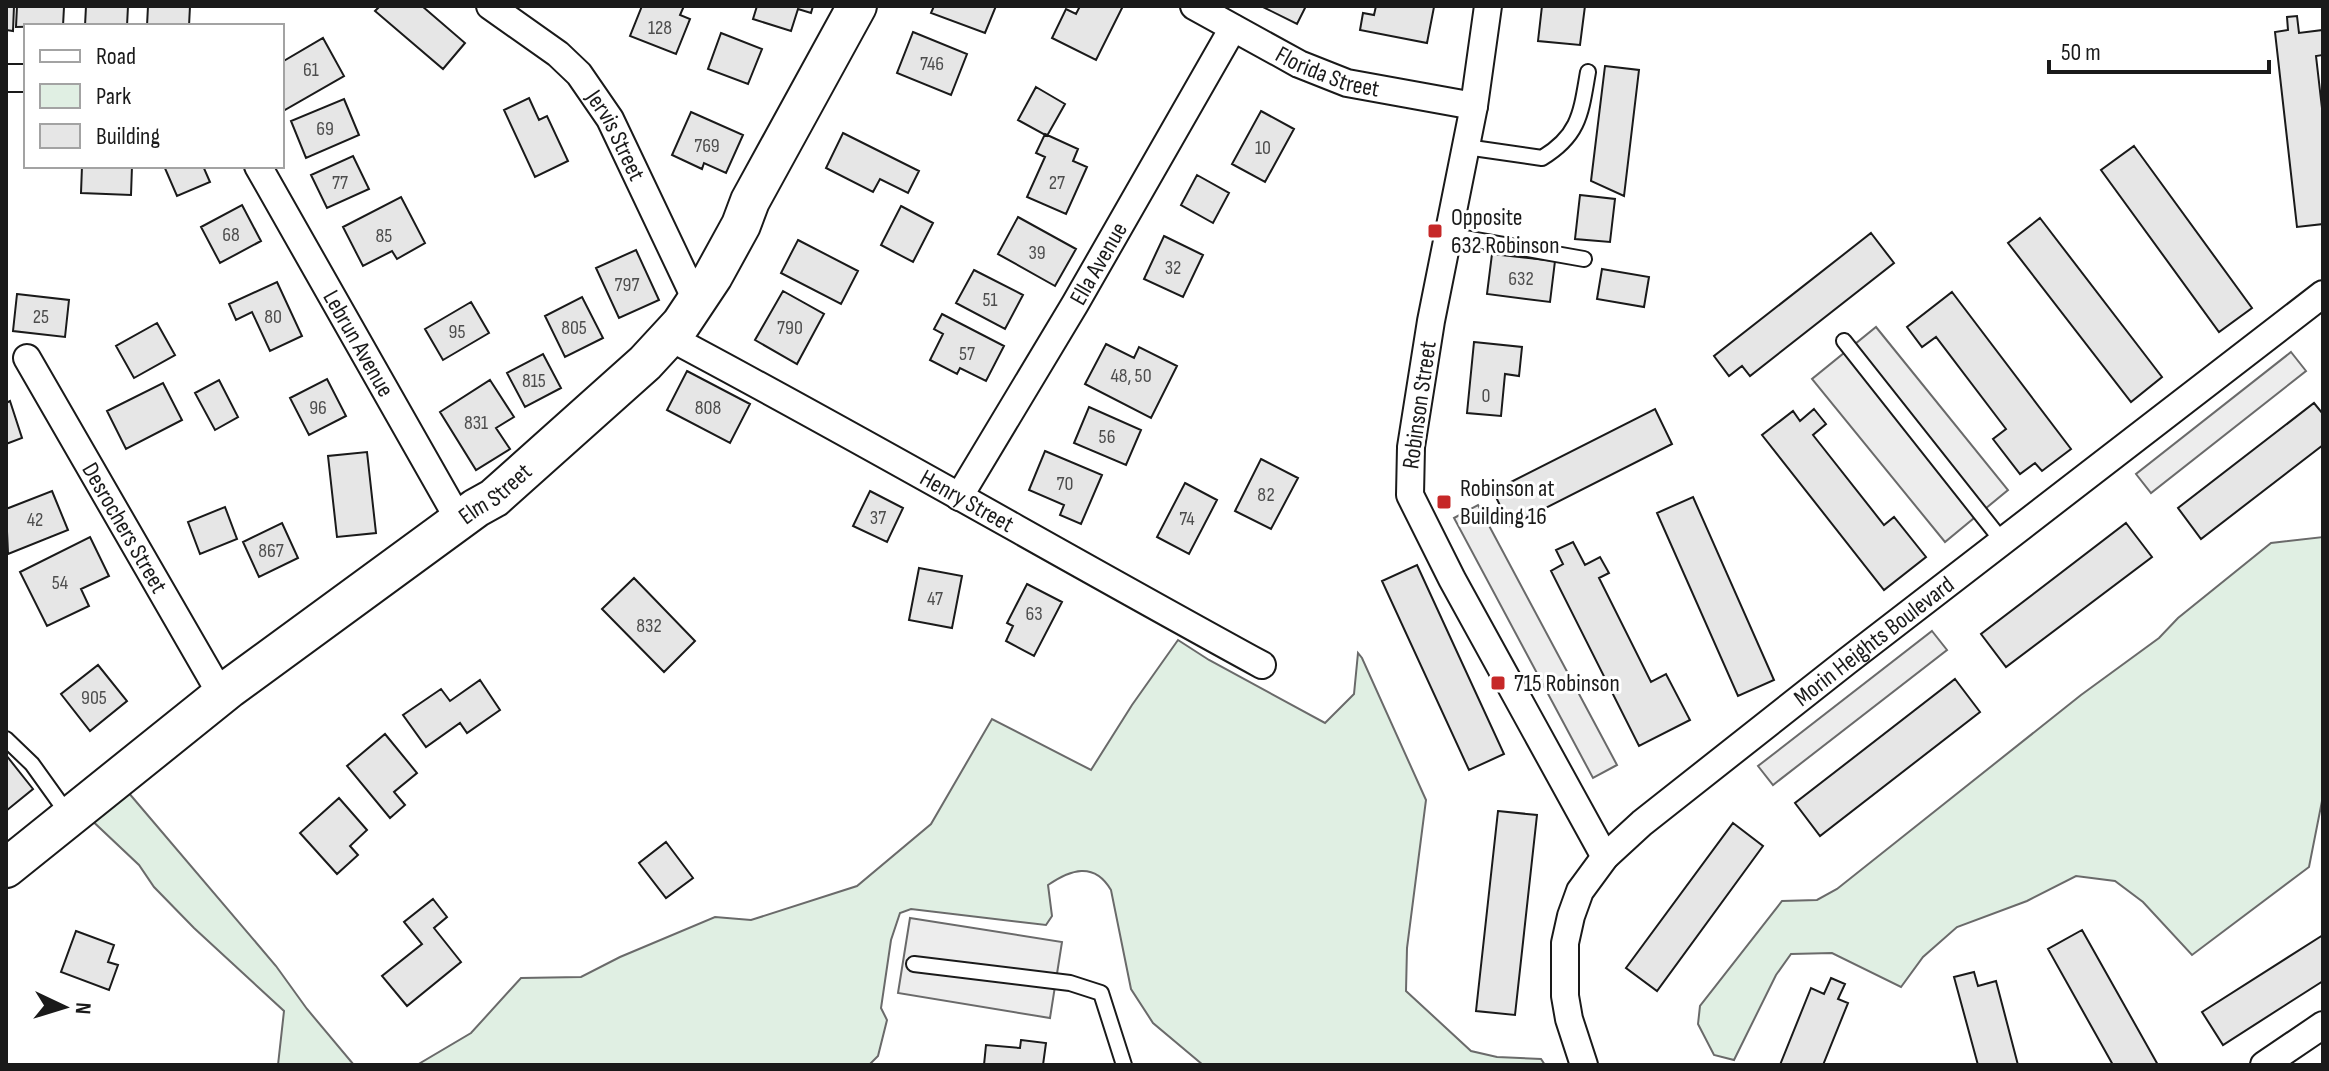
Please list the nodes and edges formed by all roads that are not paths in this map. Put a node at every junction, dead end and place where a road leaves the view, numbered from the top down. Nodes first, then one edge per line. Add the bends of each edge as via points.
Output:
1 (490, 6) edge
2 (857, 6) edge
3 (1194, 6) edge
4 (1488, 6) edge
5 (1233, 28) junction
6 (1588, 72) dead end
7 (1474, 106) junction
8 (1466, 147) junction
9 (259, 168) edge
10 (1448, 235) junction
11 (1584, 259) dead end
12 (2323, 294) edge
13 (696, 300) junction
14 (669, 337) junction
15 (1844, 341) dead end
16 (27, 358) dead end
17 (959, 497) junction
18 (459, 520) junction
19 (2003, 542) junction
20 (1262, 665) dead end
21 (222, 696) junction
22 (6, 739) edge
23 (70, 817) junction
24 (1605, 857) junction
25 (6, 868) edge
26 (914, 964) dead end
27 (2323, 1025) edge
28 (1124, 1065) edge
29 (1584, 1065) edge
30 (2264, 1065) edge

1 - 13 street, Jervis Street via 579,74 610,119
2 - 13 street, Elm Street
3 - 5 street, Florida Street
4 - 7 street, Robinson Street
5 - 7 street, Florida Street via 1347,83
5 - 17 street, Ella Avenue
6 - 8 lane via 1580,118 1547,155
7 - 8 street, Robinson Street
8 - 10 street, Robinson Street
9 - 18 street, Lebrun Avenue
10 - 11 lane
10 - 24 street, Robinson Street via 1411,447 1410,495
12 - 19 street, Morin Heights Boulevard
13 - 14 street, Elm Street
14 - 17 street, Henry Street
14 - 18 street, Elm Street via 494,498
15 - 19 lane
16 - 21 street, Desrochers Street
17 - 20 street, Henry Street
18 - 21 street, Elm Street
19 - 24 street, Morin Heights Boulevard
21 - 23 street, Elm Street
22 - 23 lane via 32,764
23 - 25 street, Elm Street
24 - 29 street, Morin Heights Boulevard via 1580,891 1565,943 1565,996
26 - 28 lane via 1070,983 1101,993
27 - 30 street

